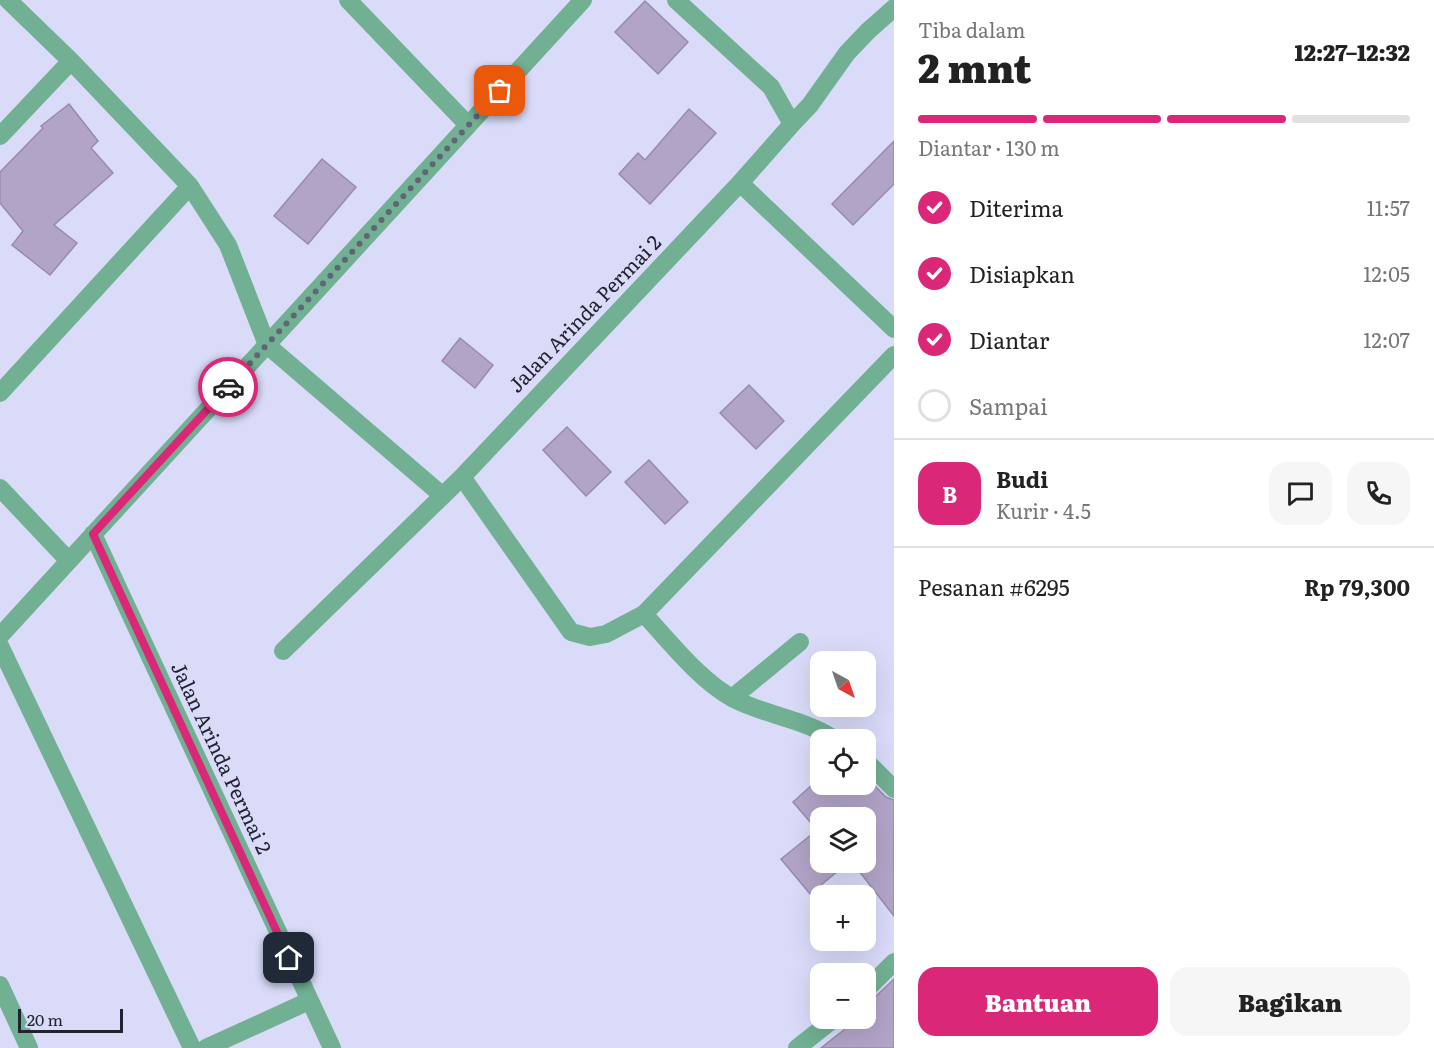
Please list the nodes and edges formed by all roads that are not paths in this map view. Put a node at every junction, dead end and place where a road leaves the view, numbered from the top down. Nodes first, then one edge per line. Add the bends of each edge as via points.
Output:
1 (8, 0) edge
2 (348, 0) edge
3 (583, 0) edge
4 (676, 0) edge
5 (894, 8) edge
6 (71, 61) junction
7 (792, 124) junction
8 (468, 125) junction
9 (0, 136) edge
10 (740, 183) junction
11 (190, 186) junction
12 (894, 329) edge
13 (267, 345) junction
14 (894, 355) edge
15 (0, 393) edge
16 (462, 477) junction
17 (0, 488) edge
18 (443, 496) junction
19 (93, 534) junction
20 (69, 561) junction
21 (644, 614) junction
22 (0, 636) edge
23 (800, 642) dead end
24 (0, 646) edge
25 (283, 651) dead end
26 (732, 698) junction
27 (815, 729) edge
28 (876, 771) edge
29 (894, 789) edge
30 (894, 962) edge
31 (876, 980) edge
32 (0, 985) edge
33 (309, 1001) junction
34 (821, 1029) edge
35 (29, 1048) edge
36 (192, 1048) edge
37 (206, 1048) edge
38 (332, 1048) edge
39 (797, 1048) edge

1 - 6 street
2 - 8 street
3 - 8 street
4 - 7 street via 771,87
5 - 7 street, Jalan Arinda Permai 2 via 847,53
6 - 9 street
6 - 11 street
7 - 10 street, Jalan Arinda Permai 2
8 - 13 street
10 - 12 street
10 - 16 street, Jalan Arinda Permai 2
11 - 13 street via 228,245
11 - 15 street
13 - 18 street
13 - 19 street
14 - 21 street
16 - 18 street, Jalan Arinda Permai 2
16 - 21 street via 572,632 590,637 606,634
17 - 20 street
18 - 25 street, Jalan Arinda Permai 2
19 - 20 street
19 - 33 street, Jalan Arinda Permai 2
20 - 22 street
21 - 26 street via 695,669
23 - 26 street
24 - 36 street
26 - 27 street
28 - 29 street
30 - 31 street
32 - 35 street
33 - 37 street
33 - 38 street, Jalan Arinda Permai 2
34 - 39 street

